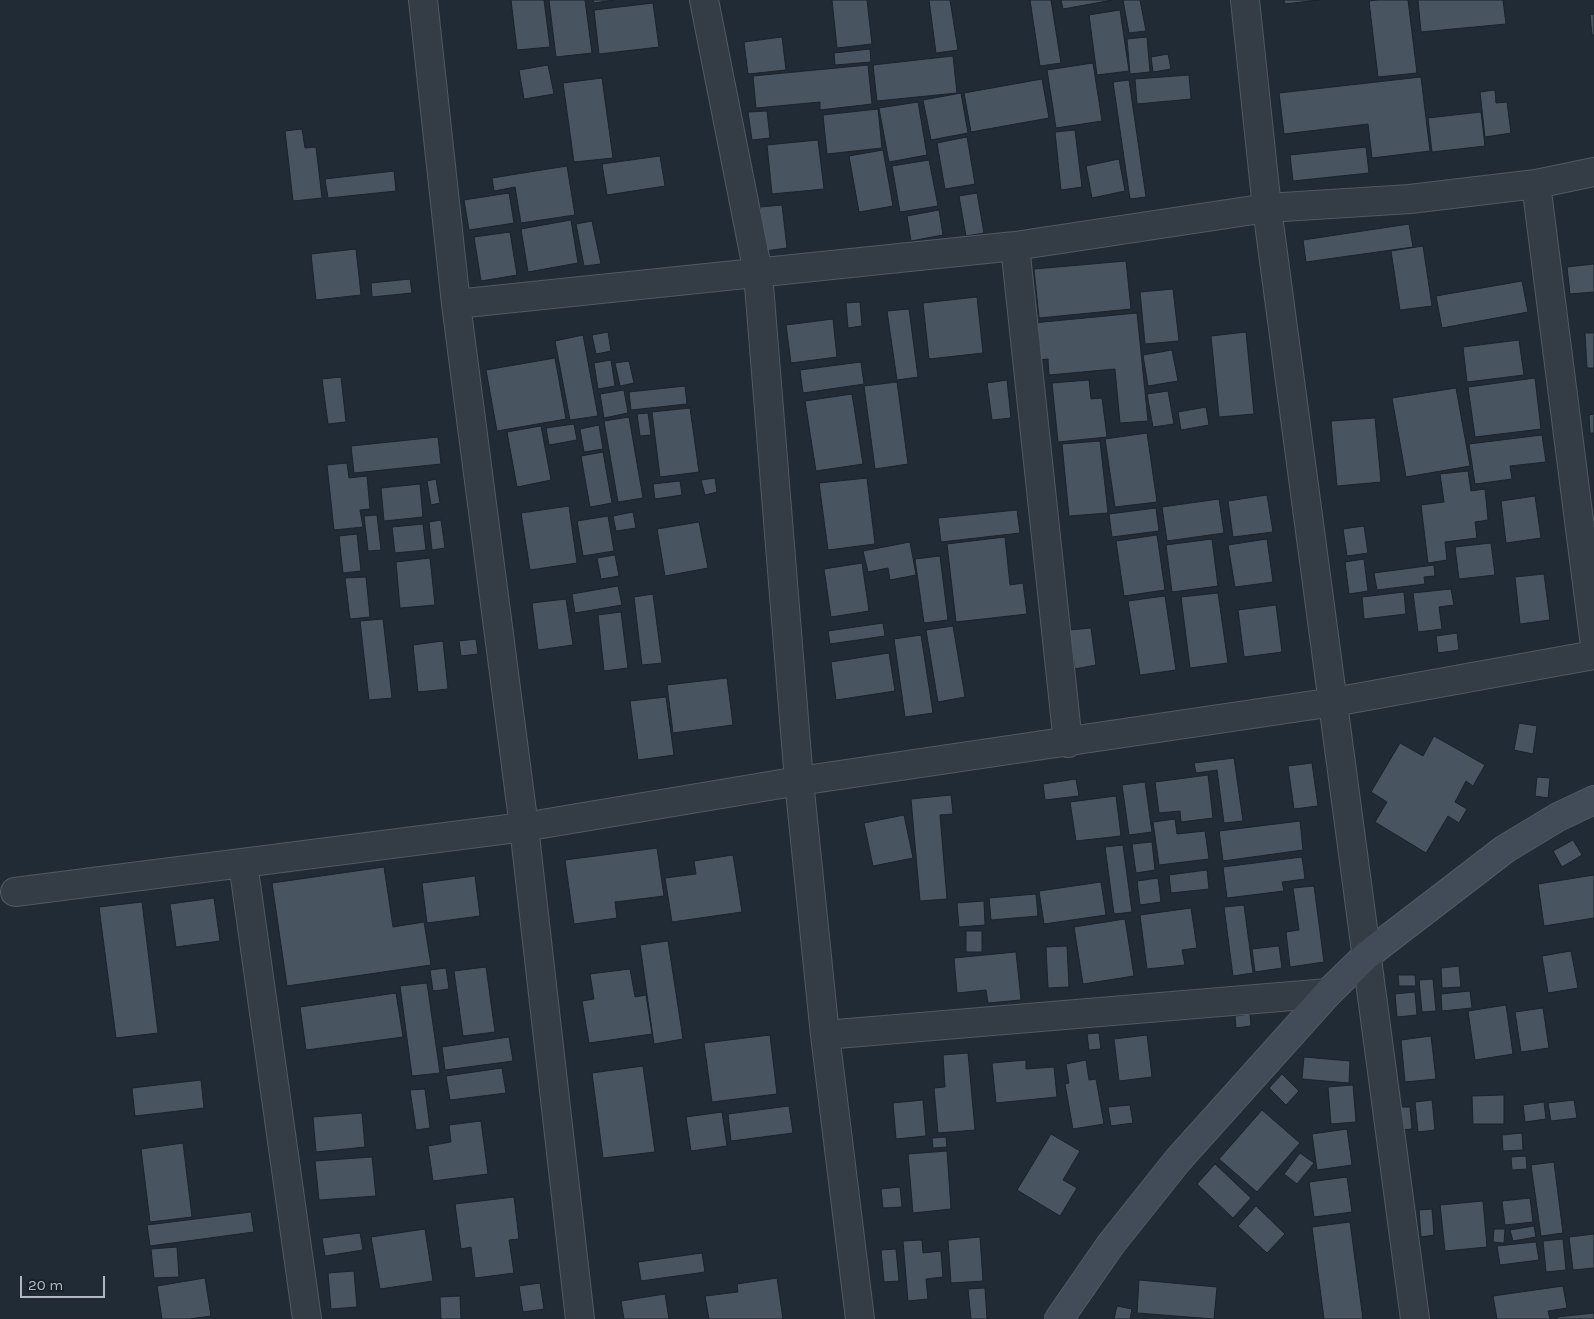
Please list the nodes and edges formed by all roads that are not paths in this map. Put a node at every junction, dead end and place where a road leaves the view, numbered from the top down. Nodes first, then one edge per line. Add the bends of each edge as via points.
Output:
1 (423, 0) edge
2 (704, 0) edge
3 (1245, 0) edge
4 (1594, 172) edge
5 (1536, 184) junction
6 (1267, 208) junction
7 (1015, 246) junction
8 (758, 273) junction
9 (456, 304) junction
10 (1594, 638) edge
11 (1594, 656) edge
12 (1334, 702) junction
13 (1068, 743) junction
14 (799, 781) junction
15 (1594, 800) edge
16 (524, 827) junction
17 (244, 863) junction
18 (15, 892) dead end
19 (1367, 956) junction
20 (1328, 992) junction
21 (825, 1035) junction
22 (307, 1319) edge
23 (580, 1319) edge
24 (860, 1319) edge
25 (1059, 1319) edge
26 (1415, 1319) edge

1 - 9 street
2 - 8 street
3 - 6 street
4 - 5 street
5 - 6 street via 1410,199
5 - 10 street
6 - 7 street
6 - 12 street
7 - 8 street
7 - 13 street
8 - 9 street
8 - 14 street
9 - 16 street
11 - 12 street
12 - 13 street
12 - 19 street
13 - 14 street
14 - 16 street
14 - 21 street
15 - 19 street via 1558,816 1505,849
16 - 17 street
16 - 23 street
17 - 18 street
17 - 22 street
19 - 20 street
19 - 26 street
20 - 21 street
20 - 25 street via 1178,1160 1111,1244
21 - 24 street

